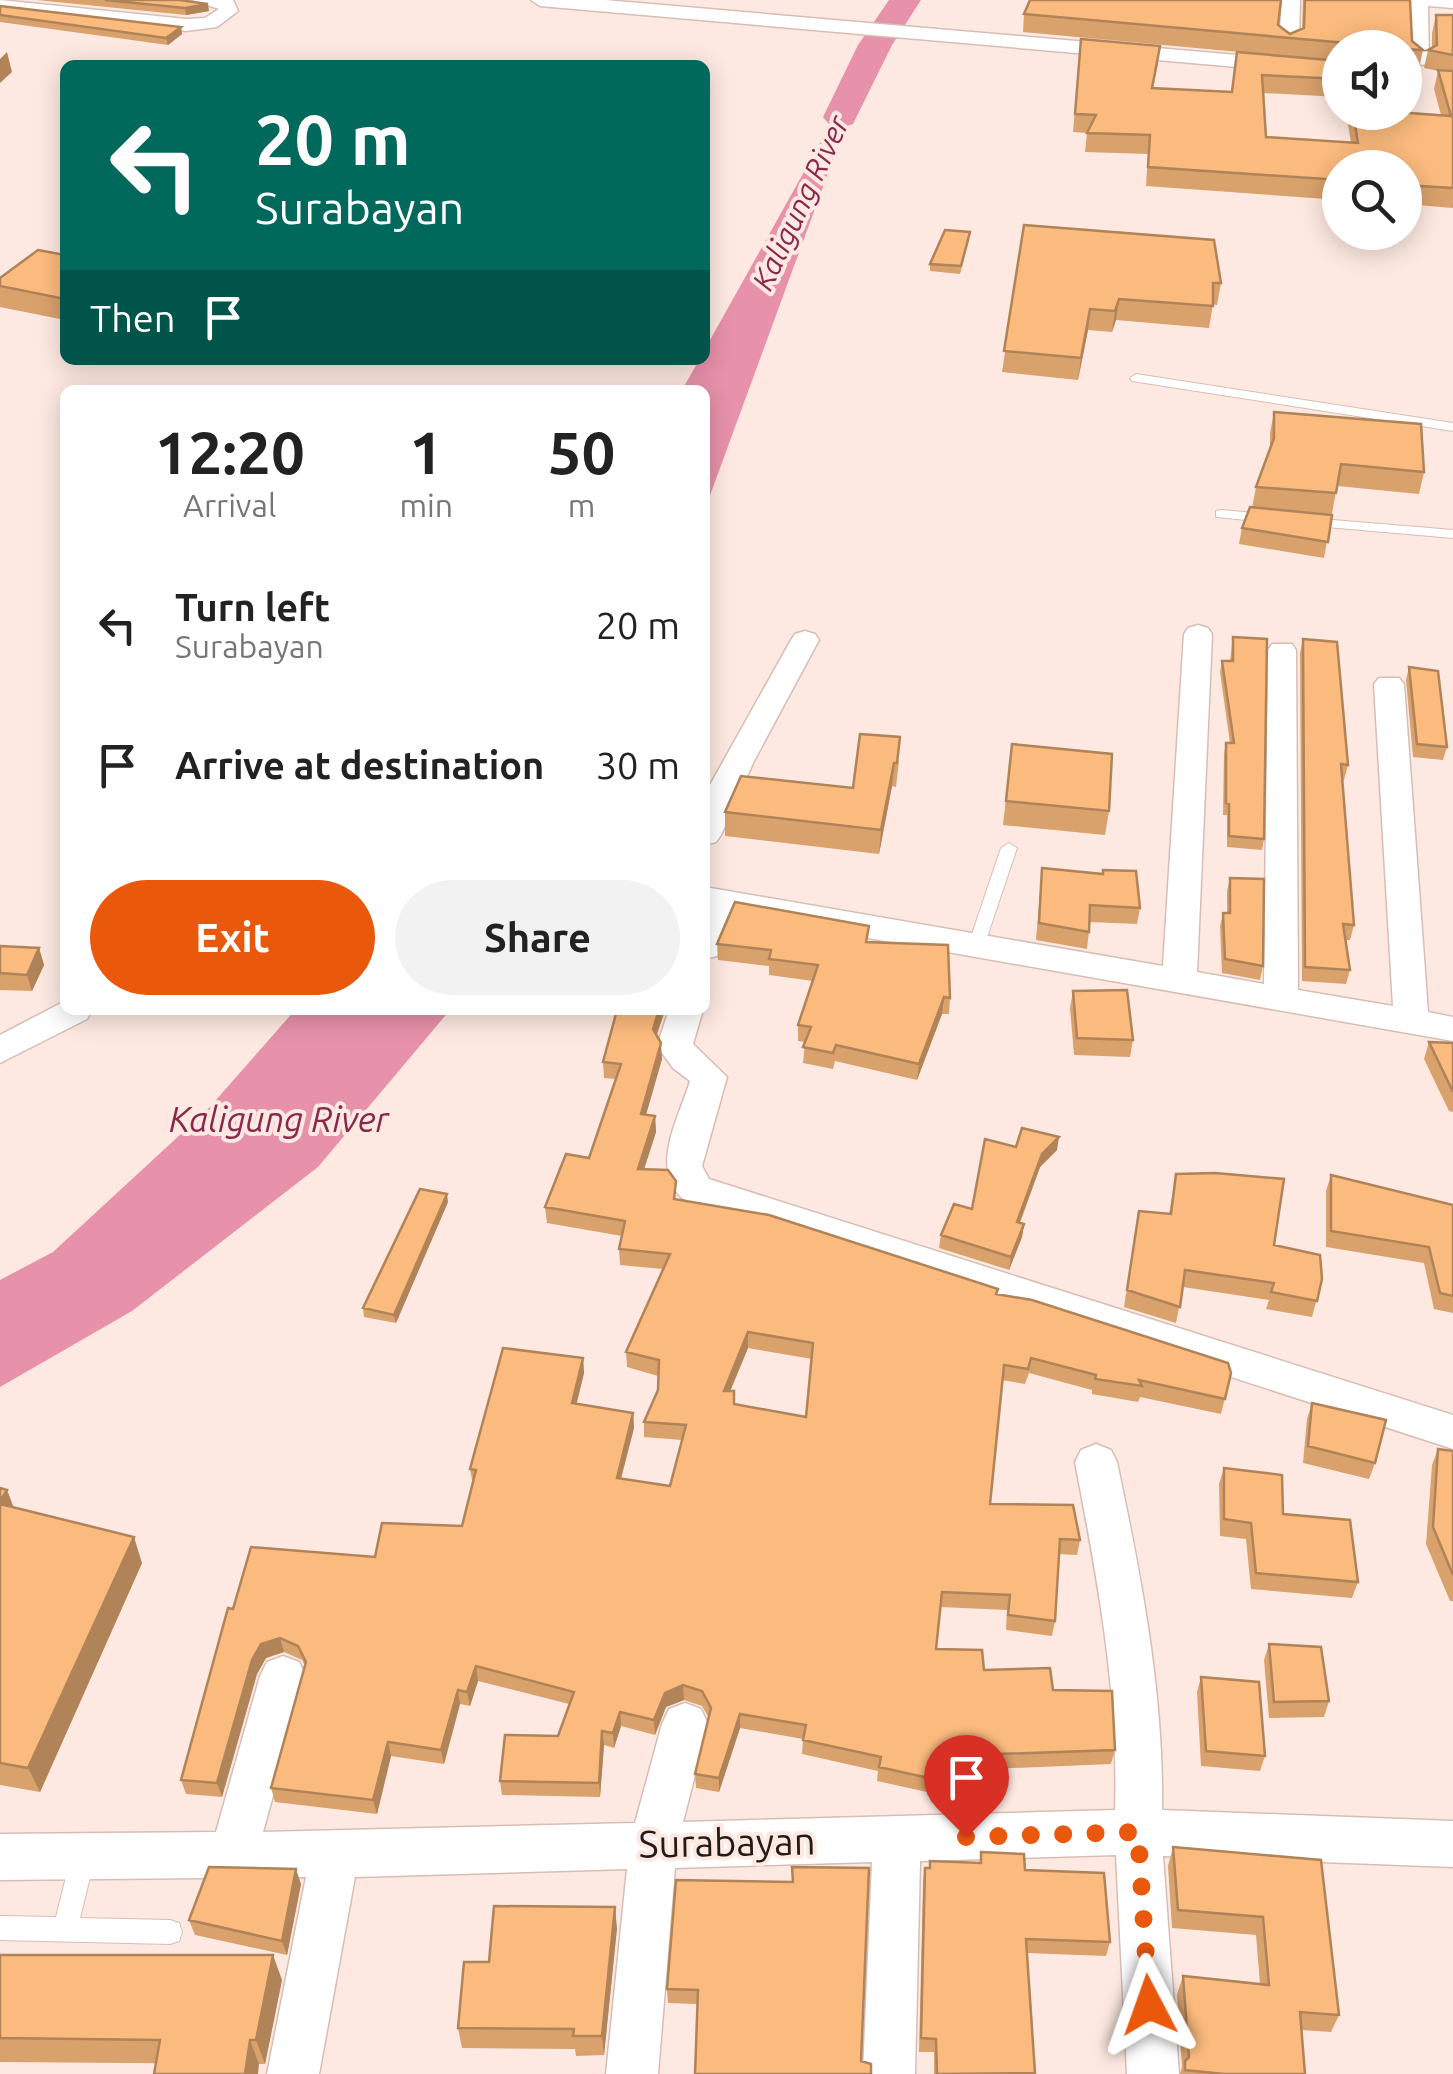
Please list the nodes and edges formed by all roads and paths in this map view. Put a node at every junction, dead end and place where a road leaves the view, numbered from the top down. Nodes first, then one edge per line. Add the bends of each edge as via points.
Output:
1 (200, 0) edge
2 (540, 0) edge
3 (1291, 0) edge
4 (1422, 0) edge
5 (1453, 2) edge
6 (0, 3) edge
7 (1422, 30) edge
8 (1289, 43) edge
9 (1322, 68) edge
10 (1422, 78) edge
11 (1433, 79) dead end
12 (1136, 378) dead end
13 (1453, 427) edge
14 (1222, 514) dead end
15 (1279, 519) edge
16 (1298, 521) edge
17 (1453, 534) edge
18 (1198, 634) dead end
19 (805, 640) dead end
20 (1282, 650) dead end
21 (1389, 684) dead end
22 (710, 821) edge
23 (1009, 848) dead end
24 (712, 900) edge
25 (976, 946) junction
26 (1179, 982) junction
27 (1281, 1000) junction
28 (65, 1015) edge
29 (684, 1015) edge
30 (1411, 1022) junction
31 (1453, 1030) edge
32 (0, 1050) edge
33 (1453, 1432) edge
34 (1096, 1462) dead end
35 (283, 1676) dead end
36 (685, 1724) dead end
37 (1138, 1832) junction
38 (896, 1839) junction
39 (653, 1844) junction
40 (1453, 1844) edge
41 (335, 1854) junction
42 (233, 1855) junction
43 (83, 1856) junction
44 (0, 1857) edge
45 (0, 1928) edge
46 (65, 1928) junction
47 (170, 1932) dead end
48 (293, 2074) edge
49 (632, 2074) edge
50 (889, 2074) edge
51 (1154, 2074) edge

1 - 6 street via 226,4 228,13 186,25
2 - 9 street
3 - 8 street
4 - 5 street
4 - 7 street
10 - 11 street
12 - 13 lane
14 - 15 lane
16 - 17 lane
18 - 26 street
19 - 22 street
20 - 27 street
21 - 30 street
23 - 25 lane
24 - 25 street
25 - 26 street
26 - 27 street
27 - 30 street
28 - 32 street
29 - 33 street via 675,1046 709,1077 683,1166 696,1189
30 - 31 street
34 - 37 street via 1140,1746
35 - 42 street
36 - 39 street
37 - 38 street, Surabayan
37 - 40 street, Surabayan
37 - 51 street
38 - 39 street, Surabayan
38 - 50 street
39 - 41 street, Surabayan
39 - 49 street
41 - 42 street, Surabayan
41 - 48 street
42 - 43 street, Surabayan
43 - 44 street, Surabayan
43 - 46 lane
45 - 46 lane
46 - 47 lane

